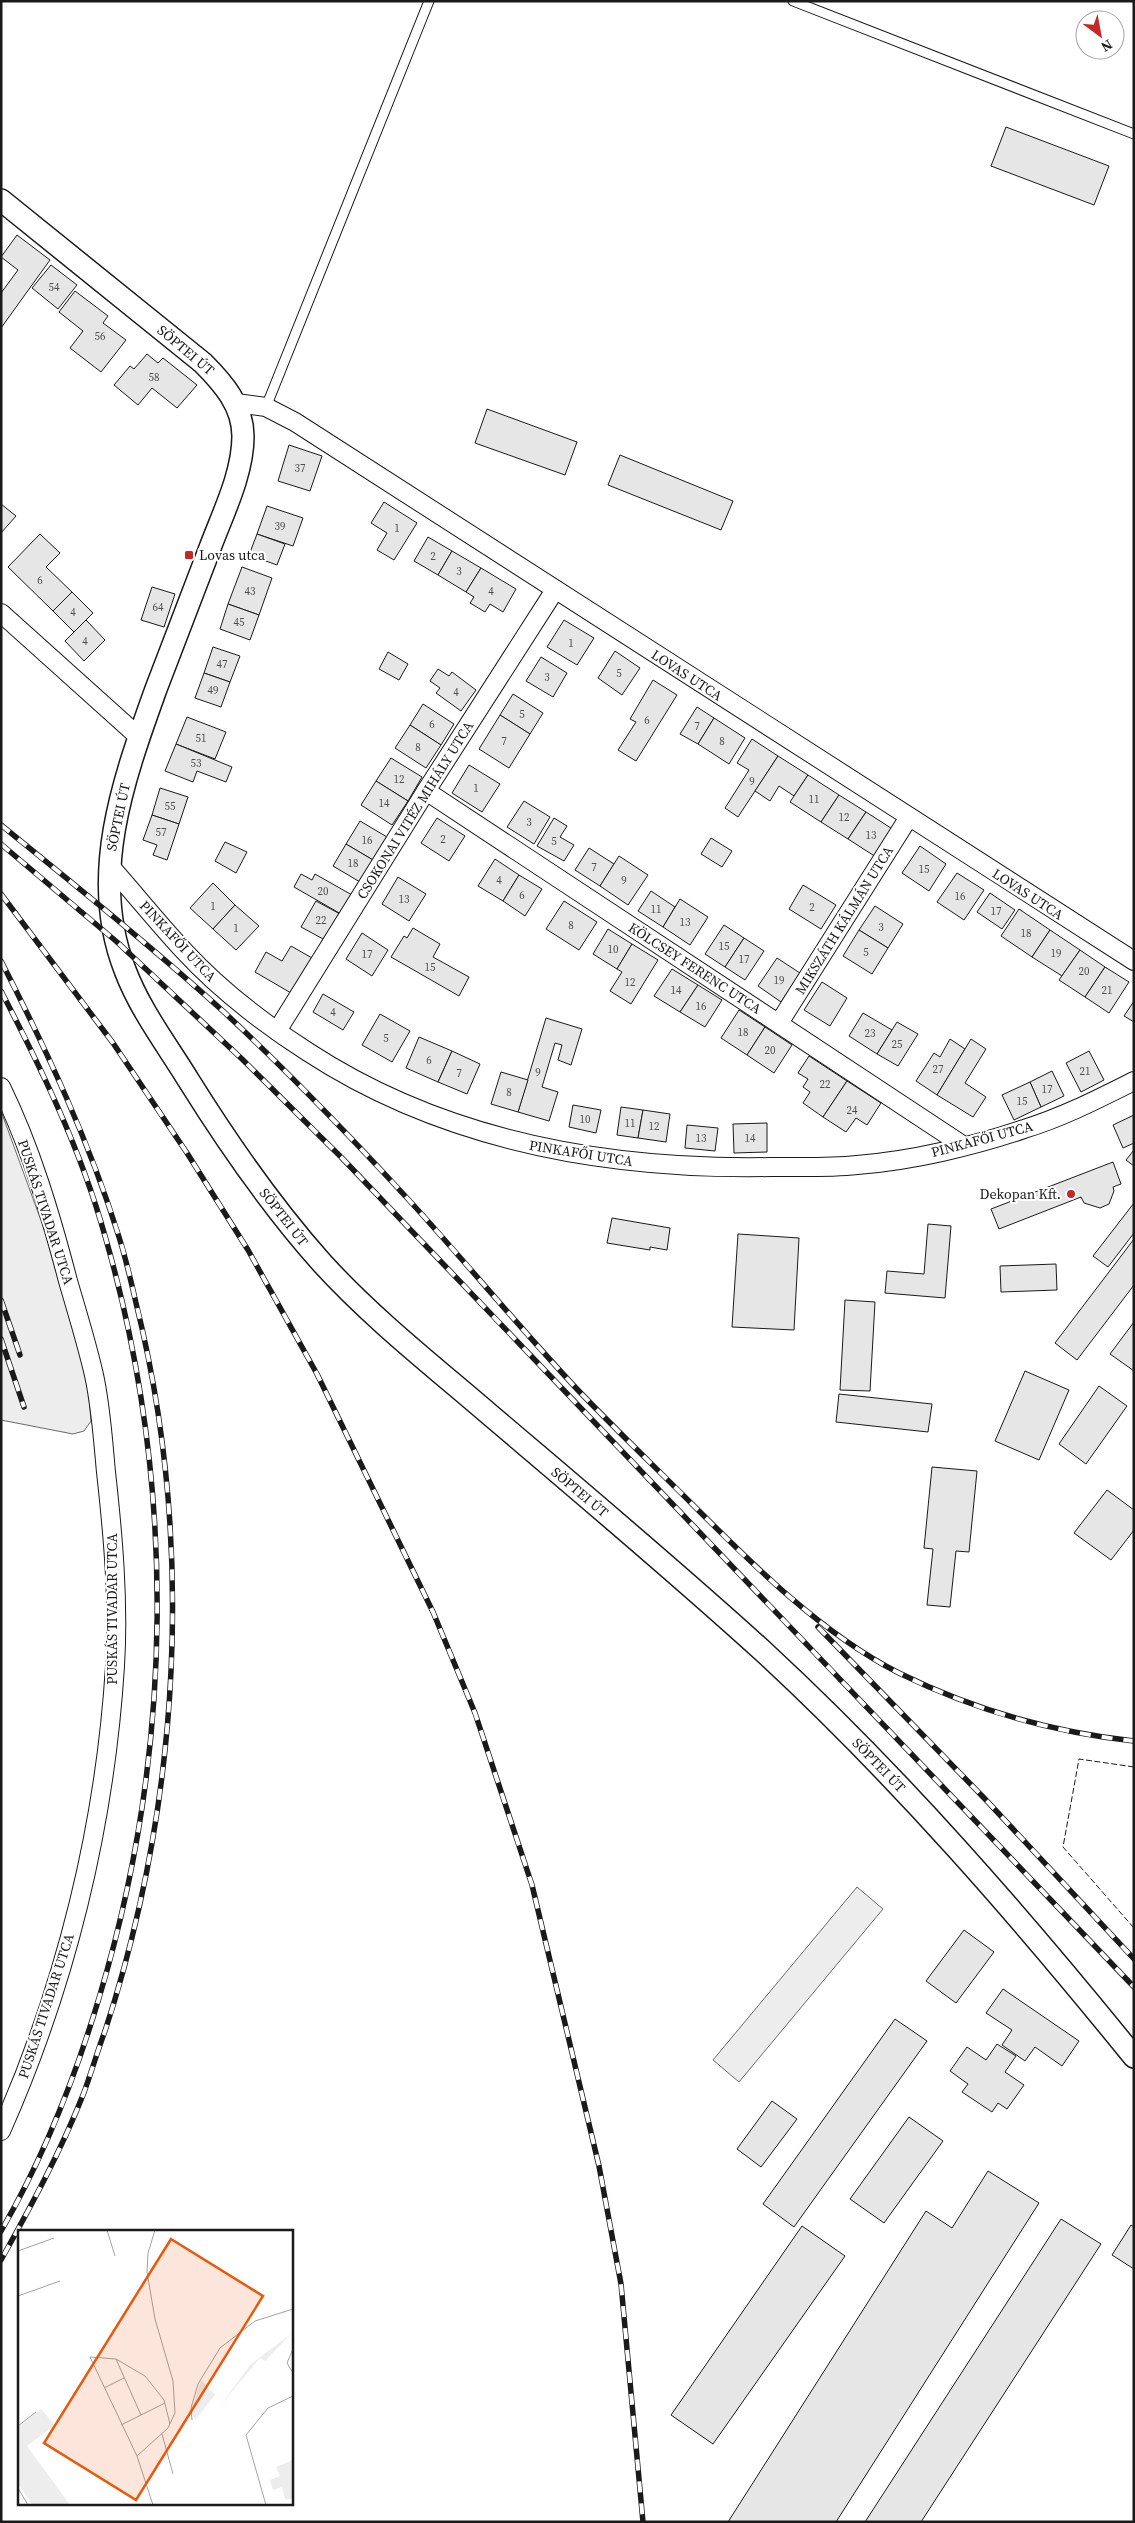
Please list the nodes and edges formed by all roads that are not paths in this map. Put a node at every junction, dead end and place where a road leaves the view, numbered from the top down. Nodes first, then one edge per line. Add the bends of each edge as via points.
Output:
1 (429, 1) edge
2 (792, 1) edge
3 (1134, 134) edge
4 (1, 200) edge
5 (236, 403) junction
6 (266, 407) junction
7 (555, 590) junction
8 (1, 613) edge
9 (139, 737) junction
10 (426, 792) junction
11 (909, 817) junction
12 (109, 865) junction
13 (1134, 962) edge
14 (779, 1022) junction
15 (277, 1031) junction
16 (1134, 1081) edge
17 (1, 1087) edge
18 (964, 1146) junction
19 (1134, 2057) edge
20 (1, 2131) edge

1 - 6 lane
2 - 3 lane
4 - 5 street, SÖPTEI ÚT via 203,363
5 - 6 street, LOVAS UTCA
5 - 9 street, SÖPTEI ÚT via 243,430 241,454 232,488
6 - 7 street, LOVAS UTCA via 295,422
7 - 10 street, CSOKONAI VITÉZ MIHÁLY UTCA
7 - 11 street, LOVAS UTCA
8 - 9 street
9 - 12 street, SÖPTEI ÚT via 115,820
10 - 14 street, KÖLCSEY FERENC UTCA
10 - 15 street, CSOKONAI VITÉZ MIHÁLY UTCA
11 - 13 street, LOVAS UTCA
11 - 14 street, MIKSZÁTH KÁLMÁN UTCA
12 - 15 street, PINKAFŐI UTCA via 185,952
12 - 19 street, SÖPTEI ÚT via 111,916 123,965 137,998 207,1108 292,1229 386,1328 685,1581 835,1720 953,1843
14 - 18 street, KÖLCSEY FERENC UTCA
15 - 18 street, PINKAFŐI UTCA via 327,1063 409,1105 504,1139 554,1151 663,1165 729,1168 858,1165
16 - 18 street, PINKAFŐI UTCA via 1073,1112
17 - 20 street, PUSKÁS TIVADAR UTCA via 42,1191 94,1376 111,1516 115,1655 106,1761 96,1825 67,1950 15,2100

